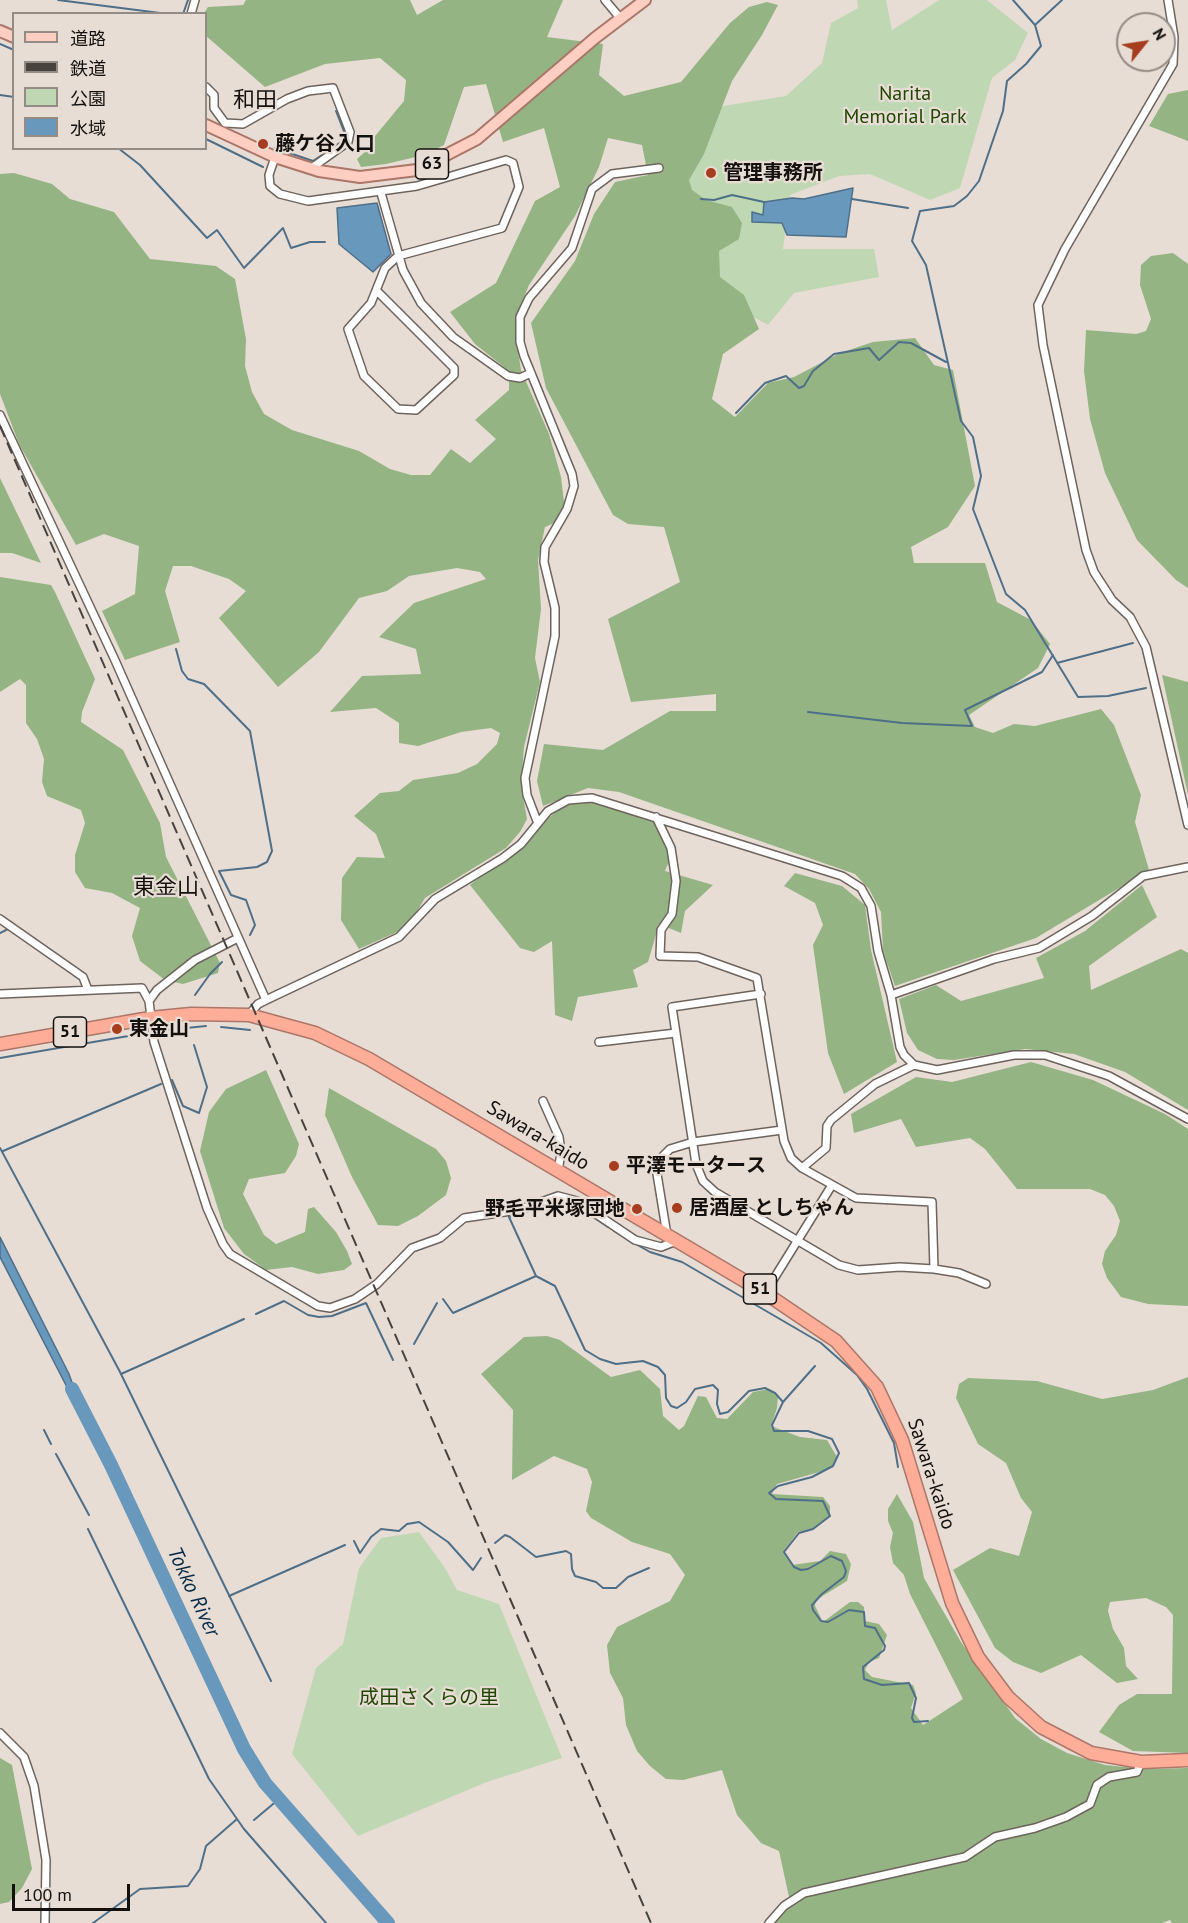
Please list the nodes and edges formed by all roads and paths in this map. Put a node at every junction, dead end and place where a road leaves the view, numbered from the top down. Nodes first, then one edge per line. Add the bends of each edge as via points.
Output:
1 (605, 0) edge
2 (645, 0) edge
3 (1168, 0) edge
4 (621, 19) junction
5 (207, 88) edge
6 (207, 125) edge
7 (275, 157) junction
8 (658, 168) dead end
9 (310, 169) junction
10 (381, 192) junction
11 (398, 256) junction
12 (377, 291) junction
13 (531, 373) junction
14 (0, 415) edge
15 (657, 817) junction
16 (537, 821) junction
17 (1188, 825) edge
18 (1188, 867) edge
19 (0, 919) edge
20 (238, 938) junction
21 (88, 990) junction
22 (0, 994) edge
23 (761, 994) junction
24 (891, 995) junction
25 (266, 1000) junction
26 (149, 1001) junction
27 (249, 1015) junction
28 (150, 1018) junction
29 (676, 1033) junction
30 (599, 1042) dead end
31 (0, 1044) edge
32 (914, 1065) junction
33 (543, 1101) dead end
34 (1188, 1119) edge
35 (782, 1130) junction
36 (693, 1142) junction
37 (802, 1168) junction
38 (558, 1171) junction
39 (832, 1185) junction
40 (672, 1238) junction
41 (798, 1242) junction
42 (934, 1269) junction
43 (986, 1284) dead end
44 (765, 1293) junction
45 (0, 1733) edge
46 (1188, 1761) edge
47 (1141, 1762) junction
48 (45, 1923) edge
49 (769, 1923) edge

1 - 4 street
2 - 4 main road, 63
3 - 17 street via 1174,37 1173,64 1065,249 1038,305 1086,550 1094,572 1112,600 1130,617 1146,647
4 - 9 main road, 63 via 477,139 434,163 382,177
5 - 9 street via 214,94 214,108 225,123 243,124 287,99 333,88 350,132 348,142
6 - 7 main road, 63
7 - 9 main road, 63
7 - 10 street via 268,175 270,186 286,196 308,201
8 - 13 street via 612,174 592,189 572,248 523,307 520,342
10 - 11 street
10 - 11 street via 417,186 506,160 513,163 519,187 502,228
11 - 12 street via 385,268
11 - 13 street via 410,287 453,337 508,376 520,378
12 - 12 street via 348,329 354,354 364,376 394,407 416,410 454,375 454,368
13 - 16 street via 574,486 567,509 546,547 544,562 555,608 555,636 525,778 526,795
14 - 20 street via 114,658
15 - 16 street via 604,801 578,798 558,804
15 - 23 street via 670,848 676,881 672,914 661,930 660,956 698,957 757,978
15 - 24 street via 842,876 861,888 872,906 878,951
16 - 25 street via 521,844 435,898 399,937
18 - 24 street via 1143,876 1092,916 1039,948 994,959
19 - 21 street via 83,977
20 - 25 street
20 - 26 street via 195,960
21 - 22 street
21 - 26 street via 142,988
23 - 29 street via 672,1007
23 - 35 street
24 - 32 street via 900,1047
25 - 27 street
26 - 28 street
27 - 28 highway, Sawara-kaido / 51
27 - 38 highway, Sawara-kaido / 51 via 315,1033 369,1059
28 - 31 highway, Sawara-kaido / 51
28 - 40 street via 154,1042 205,1201 223,1244 230,1254 309,1303 330,1308 355,1299 378,1284 412,1248 440,1238 464,1218 518,1210 558,1196 577,1201 635,1240 661,1246
29 - 30 street
29 - 36 street
32 - 34 street via 937,1070 1014,1055 1045,1055 1109,1076
32 - 37 street via 875,1084 831,1120 826,1148
33 - 38 street via 559,1137
35 - 36 street
35 - 37 street via 787,1150
36 - 40 street via 670,1149 659,1165 660,1205
36 - 41 street via 699,1172 710,1188
37 - 39 street
38 - 40 highway, Sawara-kaido / 51
39 - 41 street
39 - 42 street via 868,1201 932,1202
40 - 44 highway, Sawara-kaido / 51
41 - 42 street via 848,1268
41 - 44 street
42 - 43 street via 959,1273
44 - 47 highway, Sawara-kaido / 51 via 836,1341 877,1387 902,1440 952,1602 971,1644 998,1685 1024,1713 1070,1744 1091,1753
45 - 48 street via 24,1757 34,1786 46,1860
46 - 47 highway, Sawara-kaido / 51
47 - 49 street via 1137,1772 1109,1777 1097,1785 1090,1804 1066,1817 994,1837 965,1857 804,1893 784,1906

